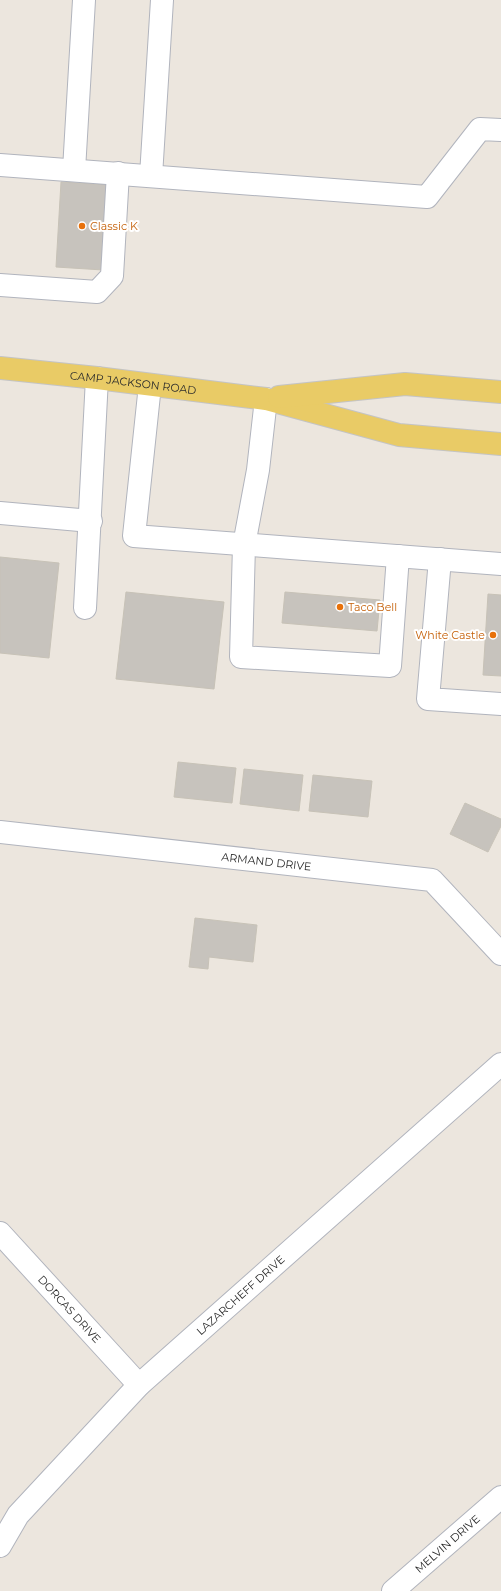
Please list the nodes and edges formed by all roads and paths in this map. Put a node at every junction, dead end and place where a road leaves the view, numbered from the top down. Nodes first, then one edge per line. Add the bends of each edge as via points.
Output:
1 (84, 0) edge
2 (162, 0) edge
3 (501, 130) edge
4 (0, 165) edge
5 (74, 170) junction
6 (118, 173) junction
7 (151, 176) junction
8 (0, 285) edge
9 (0, 368) edge
10 (97, 378) junction
11 (150, 385) junction
12 (501, 392) edge
13 (266, 399) junction
14 (501, 444) edge
15 (0, 513) edge
16 (91, 521) junction
17 (244, 545) junction
18 (398, 556) junction
19 (440, 559) junction
20 (501, 564) edge
21 (85, 608) dead end
22 (501, 704) edge
23 (0, 832) edge
24 (501, 954) edge
25 (501, 1064) edge
26 (0, 1233) edge
27 (139, 1385) junction
28 (501, 1497) edge
29 (0, 1546) edge
30 (393, 1591) edge

1 - 5 street
2 - 7 street
3 - 7 street via 480,129 427,197
4 - 5 street
5 - 6 street
6 - 7 street
6 - 8 street via 112,276 97,292
9 - 10 main road, CAMP JACKSON ROAD
10 - 11 main road, CAMP JACKSON ROAD
10 - 16 street
11 - 13 main road, CAMP JACKSON ROAD
11 - 17 street via 134,536
12 - 13 main road, CAMP JACKSON ROAD via 406,384
13 - 14 main road, CAMP JACKSON ROAD via 399,435
13 - 17 street via 258,470
15 - 16 street
16 - 21 street
17 - 18 street
17 - 18 street via 241,657 390,666
18 - 19 street
19 - 20 street
19 - 22 street via 428,699
23 - 24 street, ARMAND DRIVE via 432,880
25 - 27 street, LAZARCHEFF DRIVE
26 - 27 street, DORCAS DRIVE
27 - 29 street, LAZARCHEFF DRIVE via 18,1515
28 - 30 street, MELVIN DRIVE

